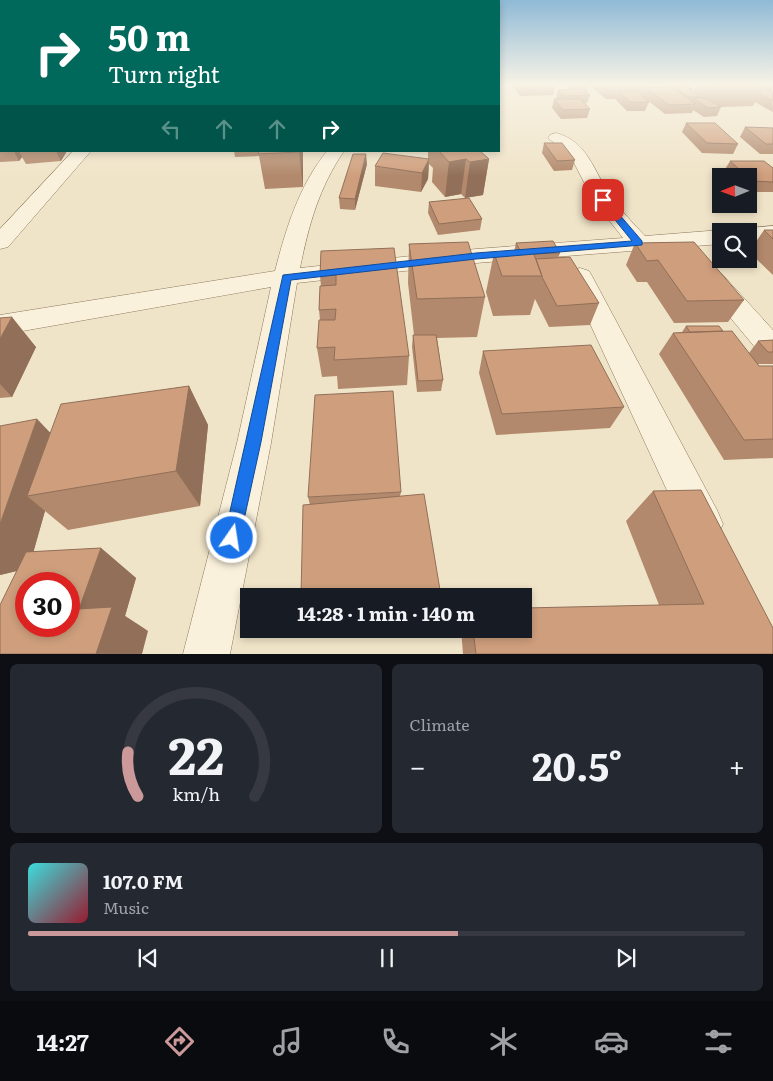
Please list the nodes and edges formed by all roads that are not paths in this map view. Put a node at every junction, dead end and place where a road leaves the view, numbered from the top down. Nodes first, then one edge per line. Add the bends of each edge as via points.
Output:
1 (556, 138) dead end
2 (82, 152) edge
3 (335, 152) edge
4 (773, 233) edge
5 (757, 234) edge
6 (712, 238) edge
7 (679, 240) junction
8 (0, 242) edge
9 (639, 243) junction
10 (566, 248) junction
11 (286, 277) junction
12 (0, 325) edge
13 (773, 349) edge
14 (715, 548) edge
15 (206, 654) edge

1 - 9 street via 576,152 603,200
2 - 8 street
3 - 11 street via 315,181 300,222
4 - 5 street
6 - 7 street
7 - 9 street
7 - 13 street
9 - 10 street
10 - 11 street
10 - 14 street
11 - 12 street
11 - 15 street via 254,442

